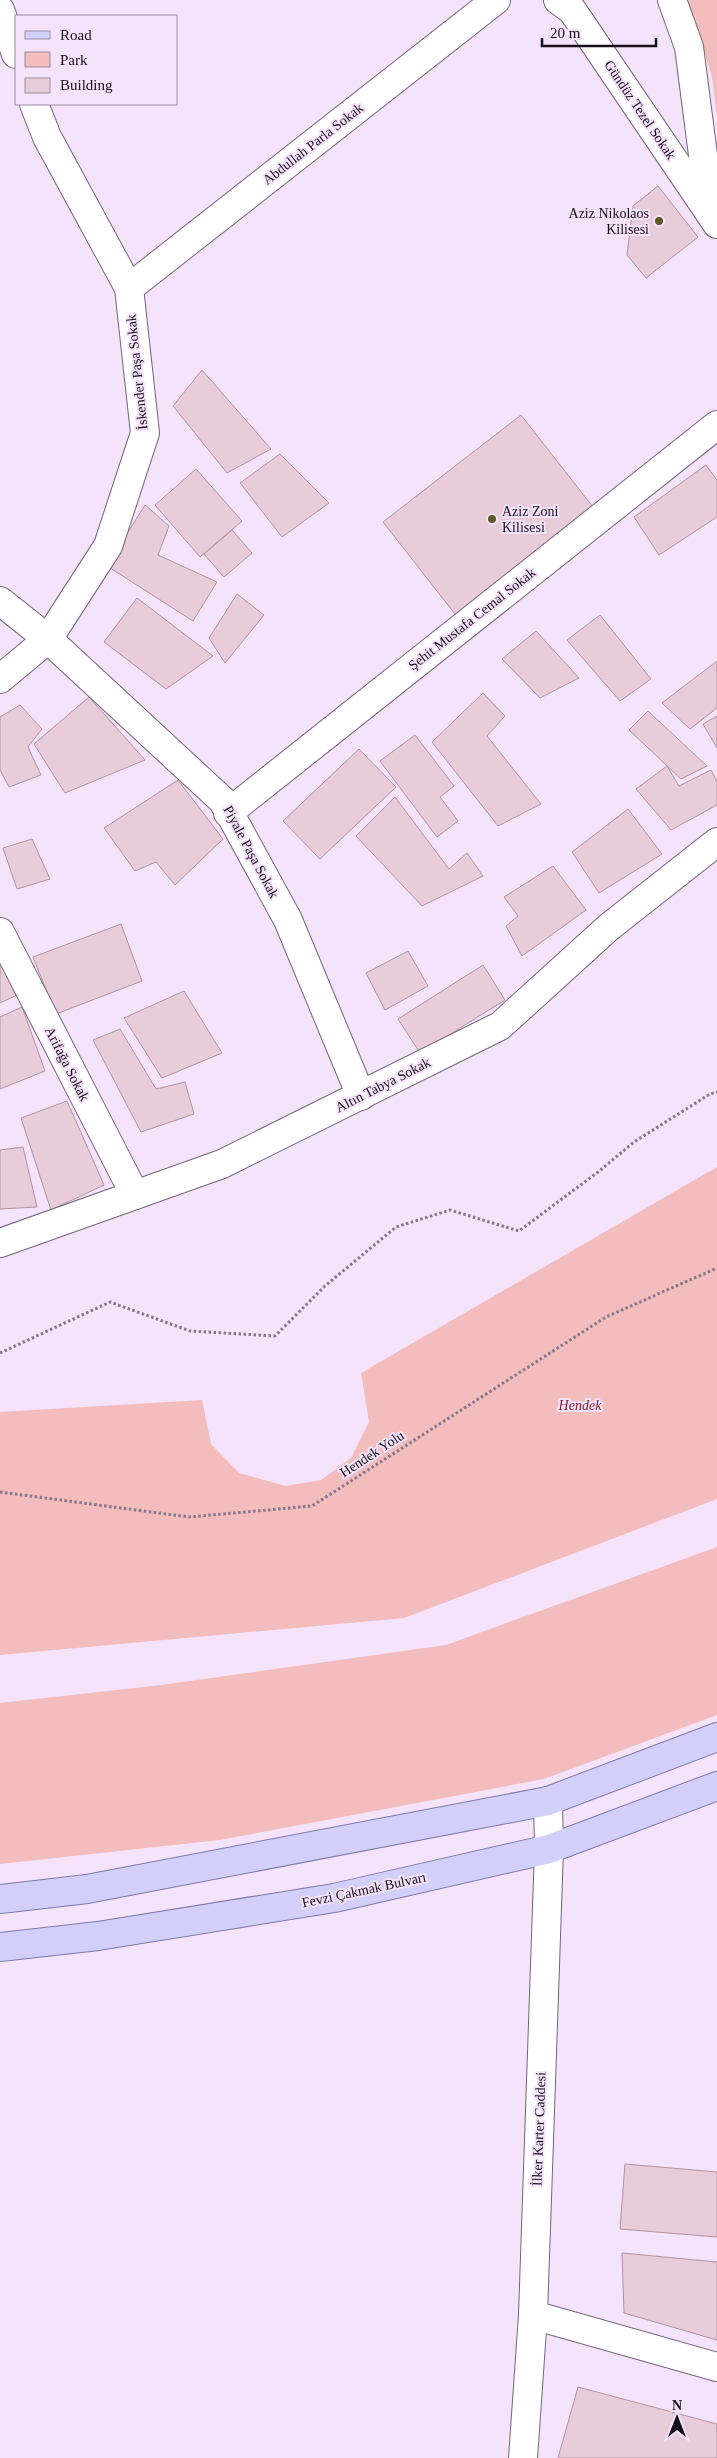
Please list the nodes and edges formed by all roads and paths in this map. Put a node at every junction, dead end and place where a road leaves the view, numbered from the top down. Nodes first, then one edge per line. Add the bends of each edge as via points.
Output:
1 (496, 0) edge
2 (558, 0) edge
3 (672, 0) edge
4 (0, 10) edge
5 (15, 51) edge
6 (34, 105) edge
7 (714, 219) edge
8 (129, 288) junction
9 (717, 425) edge
10 (0, 601) edge
11 (48, 639) junction
12 (0, 679) edge
13 (228, 813) junction
14 (717, 842) edge
15 (0, 932) edge
16 (717, 1092) edge
17 (361, 1096) junction
18 (135, 1195) junction
19 (0, 1243) edge
20 (717, 1268) edge
21 (0, 1353) edge
22 (0, 1492) edge
23 (717, 1738) edge
24 (717, 1786) edge
25 (548, 1800) junction
26 (549, 1849) junction
27 (0, 1898) edge
28 (0, 1947) edge
29 (533, 2315) junction
30 (717, 2367) edge
31 (523, 2458) edge

1 - 8 street, Abdullah Parla Sokak
2 - 7 street, Gündüz Tezel Sokak via 572,10
3 - 7 street via 689,47
4 - 5 street
6 - 8 street, İskender Paşa Sokak via 47,137
8 - 11 street, İskender Paşa Sokak via 144,434 108,546
9 - 13 street, Şehit Mustafa Cemal Sokak
10 - 11 street, Piyale Paşa Sokak
11 - 12 street, İskender Paşa Sokak
11 - 13 street, Piyale Paşa Sokak via 223,801
13 - 17 street, Piyale Paşa Sokak via 288,920
14 - 17 street, Altın Tabya Sokak via 609,927 500,1026
15 - 18 street, Arifağa Sokak
16 - 21 path via 634,1142 519,1231 450,1210 396,1227 338,1274 275,1336 190,1331 110,1302
17 - 18 street, Altın Tabya Sokak via 222,1164
18 - 19 street, Altın Tabya Sokak
20 - 22 path, Hendek Yolu via 606,1317 312,1506 189,1517
23 - 25 main road
24 - 26 main road, Fevzi Çakmak Bulvarı
25 - 26 street, İlker Karter Caddesi
25 - 27 main road via 86,1889
26 - 28 main road, Fevzi Çakmak Bulvarı via 334,1898 98,1936
26 - 29 street, İlker Karter Caddesi
29 - 30 street
29 - 31 street, İlker Karter Caddesi

